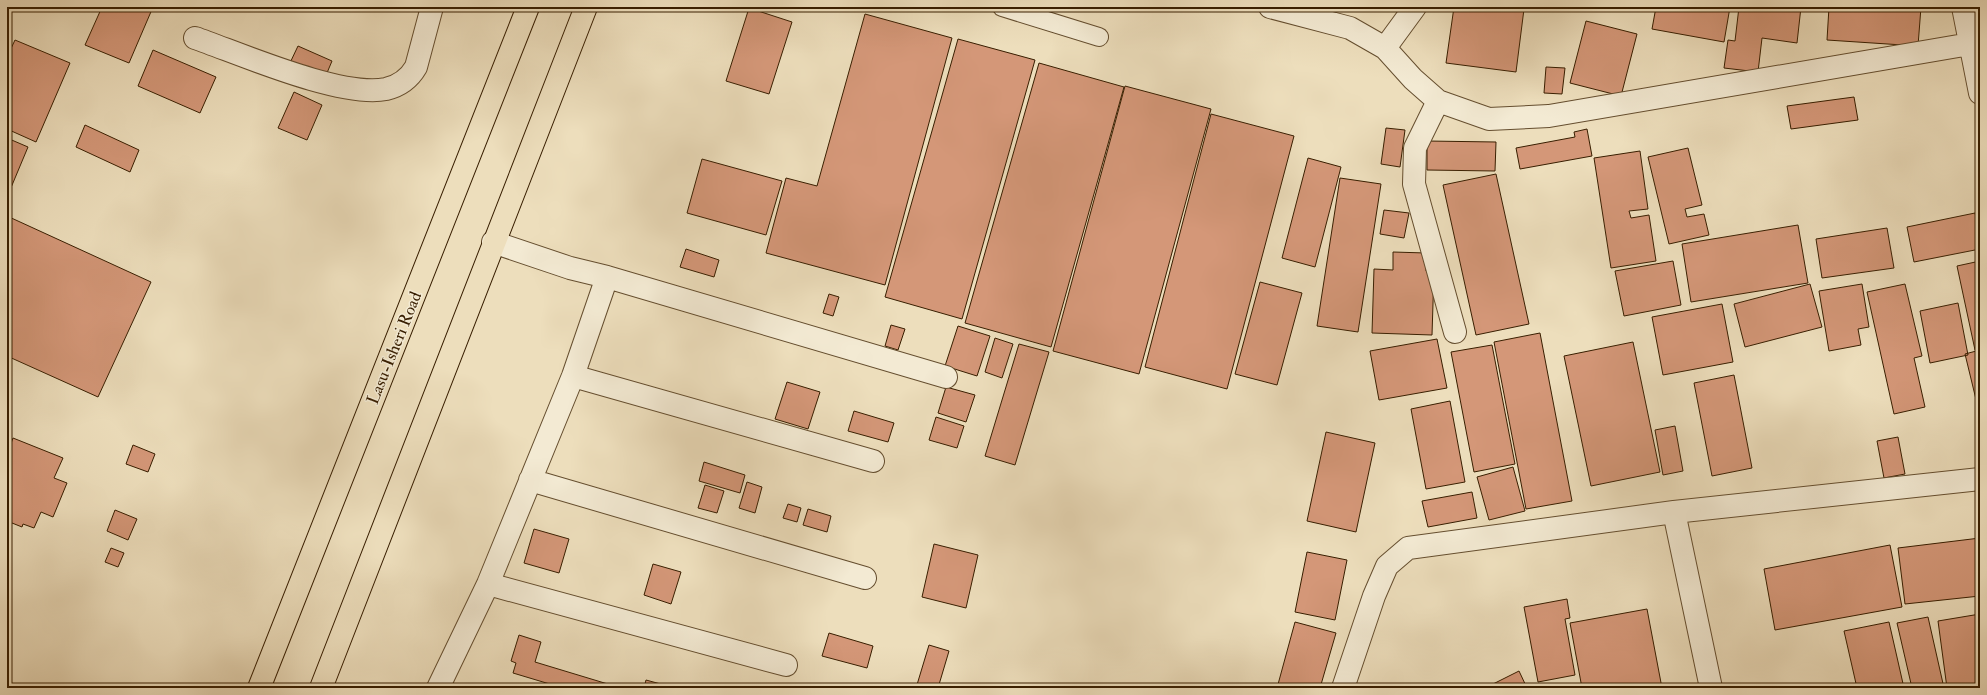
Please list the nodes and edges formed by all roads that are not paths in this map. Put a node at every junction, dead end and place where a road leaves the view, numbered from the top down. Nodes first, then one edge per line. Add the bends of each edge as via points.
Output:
1 (432, 7) edge
2 (528, 7) edge
3 (586, 7) edge
4 (1002, 7) edge
5 (1270, 7) edge
6 (1415, 7) edge
7 (1963, 7) edge
8 (1099, 37) dead end
9 (195, 38) dead end
10 (1970, 44) junction
11 (1385, 48) junction
12 (1980, 93) edge
13 (1438, 101) junction
14 (493, 242) junction
15 (607, 277) junction
16 (1455, 332) dead end
17 (573, 376) junction
18 (946, 377) dead end
19 (873, 462) dead end
20 (1980, 479) edge
21 (530, 480) junction
22 (1674, 512) junction
23 (865, 578) dead end
24 (488, 584) junction
25 (786, 665) dead end
26 (259, 688) edge
27 (321, 688) edge
28 (438, 688) edge
29 (1343, 688) edge
30 (1711, 688) edge

1 - 9 street via 416,67 411,76 399,85 385,89 368,90 327,84
2 - 26 main road, Lasu-Isheri Road
3 - 14 main road
4 - 8 lane
5 - 11 street via 1350,28
6 - 11 street
7 - 10 street
10 - 12 street
10 - 13 street via 1549,116 1489,119
11 - 13 street via 1413,79
13 - 16 street via 1415,148 1414,184
14 - 15 street via 570,268
14 - 27 main road
15 - 17 street
15 - 18 street
17 - 19 street
17 - 21 street
20 - 22 street
21 - 23 street
21 - 24 street
22 - 29 street via 1408,548 1385,572 1374,596
22 - 30 street
24 - 25 street
24 - 28 street

